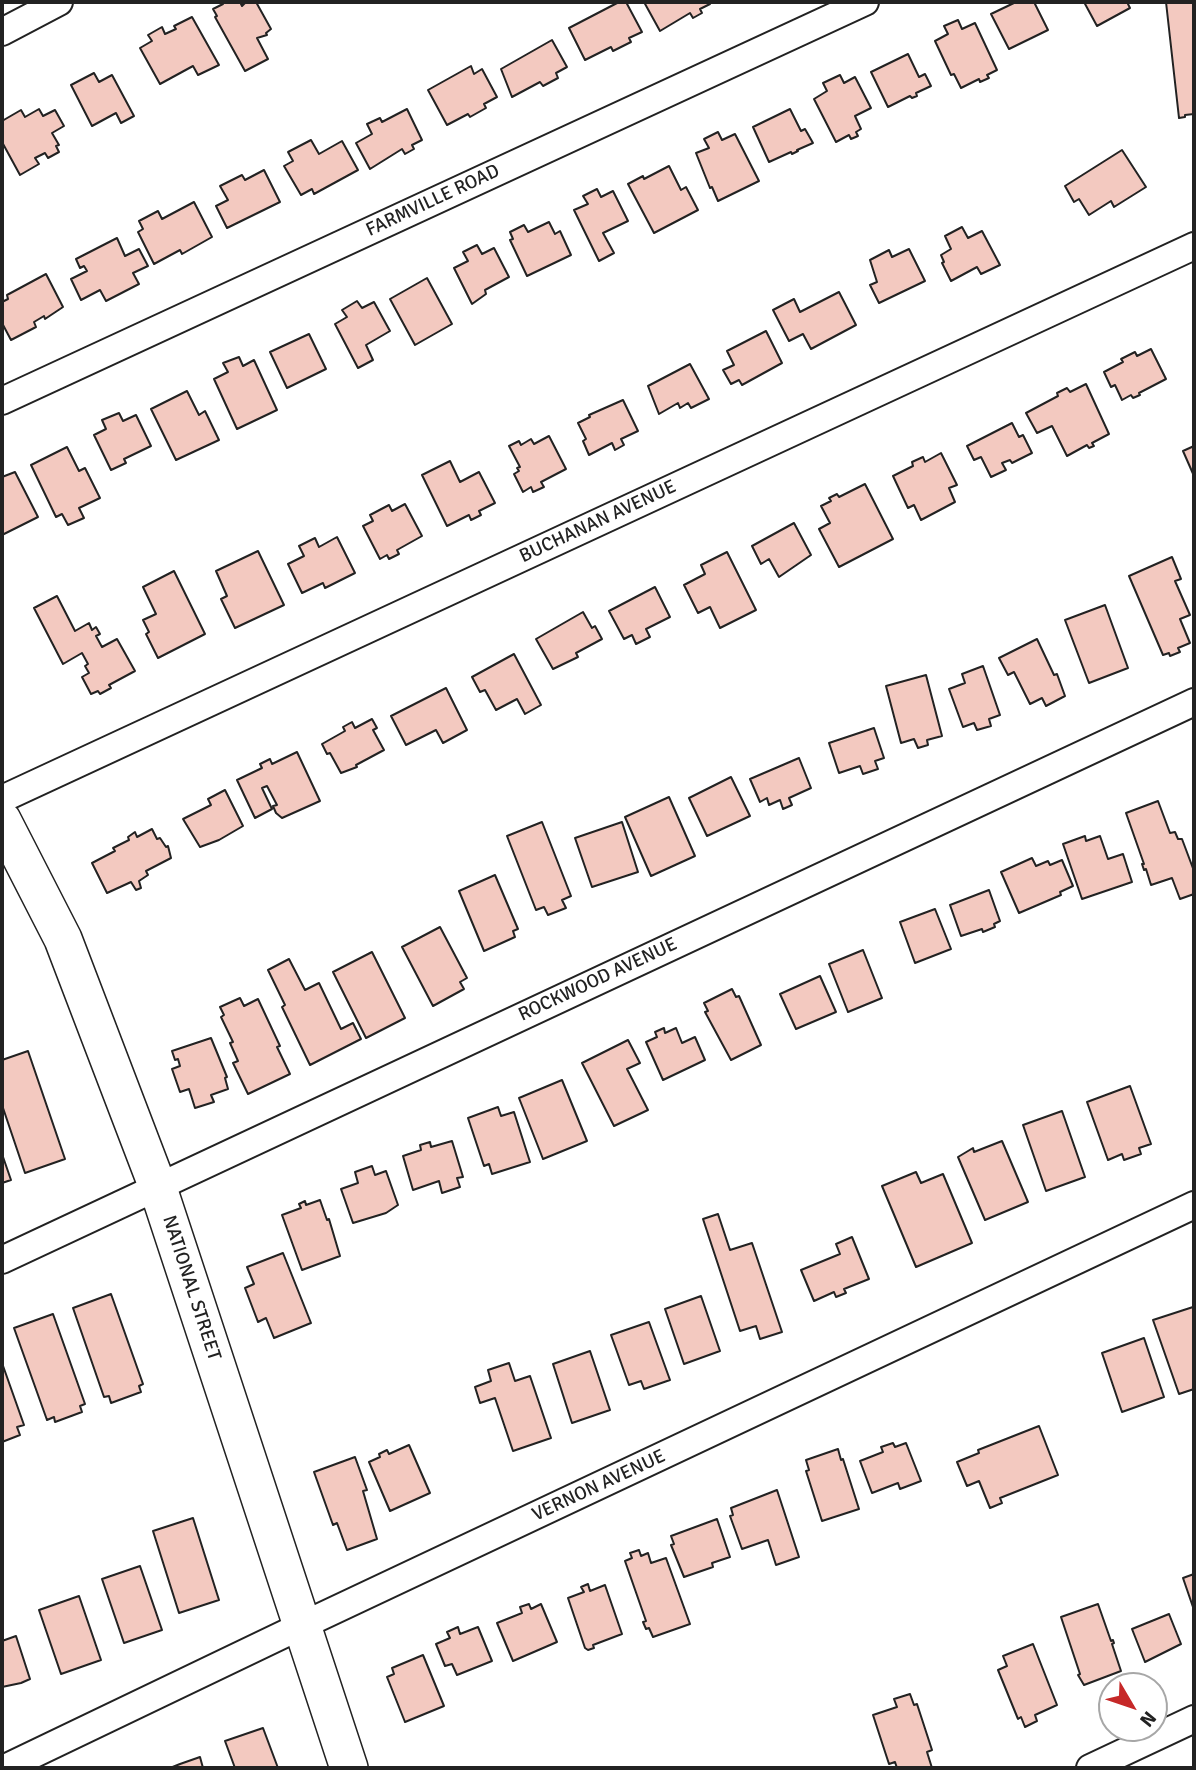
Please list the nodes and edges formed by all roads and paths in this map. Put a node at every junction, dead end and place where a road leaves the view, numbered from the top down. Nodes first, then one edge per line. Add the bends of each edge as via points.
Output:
1 (59, 2) edge
2 (865, 2) edge
3 (2, 32) edge
4 (1194, 246) edge
5 (2, 401) edge
6 (1194, 702) edge
7 (2, 799) edge
8 (2, 820) edge
9 (157, 1185) junction
10 (1194, 1205) edge
11 (2, 1259) edge
12 (301, 1626) junction
13 (1194, 1719) edge
14 (5, 1768) edge
15 (349, 1768) edge
16 (1090, 1768) edge

1 - 3 street
2 - 5 street, FARMVILLE ROAD
4 - 7 street, BUCHANAN AVENUE
6 - 9 street, ROCKWOOD AVENUE
8 - 9 main road, NATIONAL STREET via 62,939
9 - 11 street, ROCKWOOD AVENUE
9 - 12 main road, NATIONAL STREET
10 - 12 street, VERNON AVENUE
12 - 14 street, VERNON AVENUE
12 - 15 main road, NATIONAL STREET
13 - 16 street

